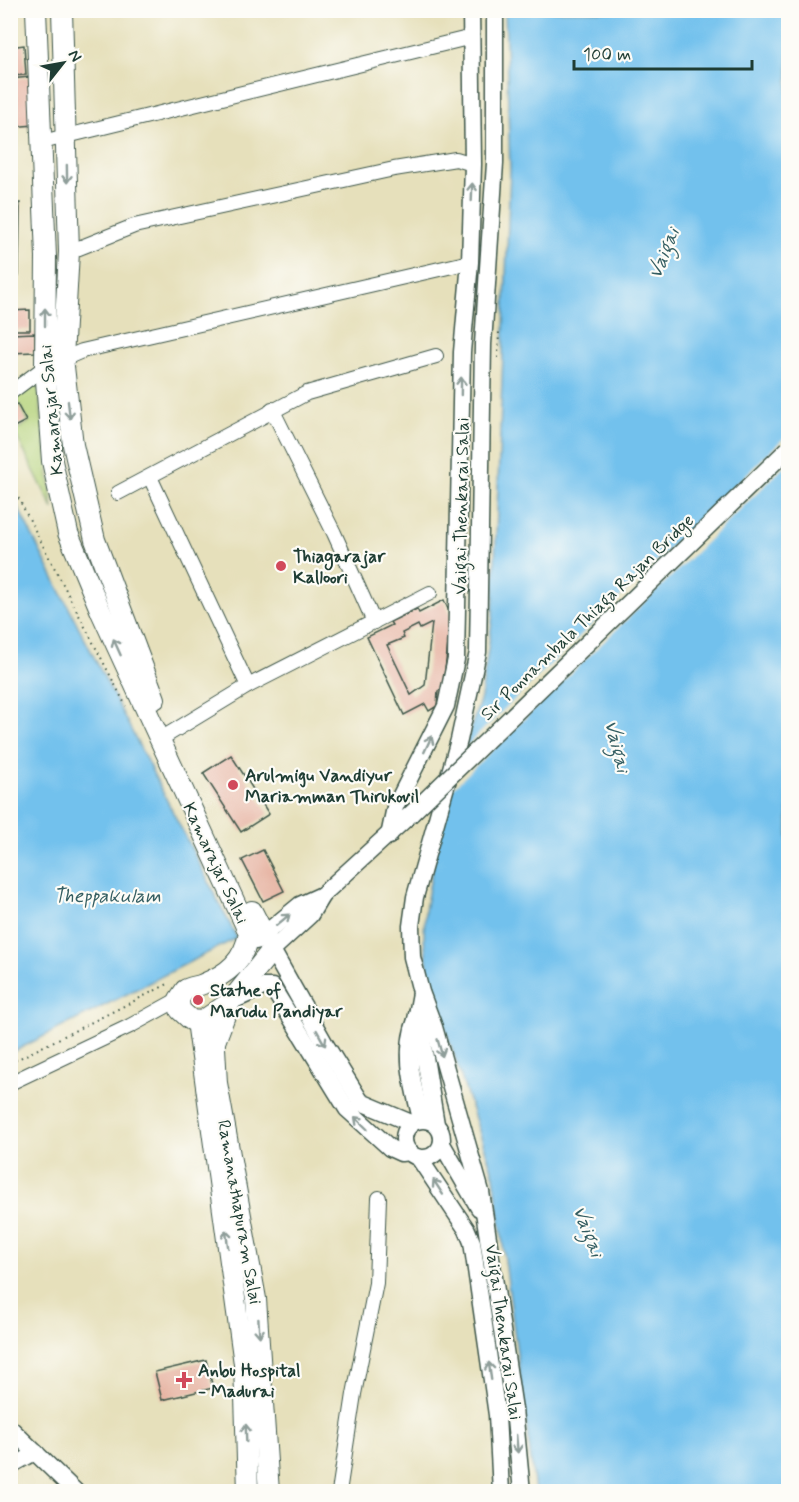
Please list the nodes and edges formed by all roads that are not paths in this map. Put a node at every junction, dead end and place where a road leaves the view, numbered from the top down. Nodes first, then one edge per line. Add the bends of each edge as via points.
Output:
1 (36, 10) edge
2 (62, 10) edge
3 (473, 10) edge
4 (495, 10) edge
5 (472, 37) junction
6 (495, 43) junction
7 (67, 135) junction
8 (42, 142) junction
9 (473, 164) junction
10 (69, 252) junction
11 (470, 262) junction
12 (436, 356) dead end
13 (63, 358) junction
14 (45, 367) junction
15 (10, 393) edge
16 (272, 409) junction
17 (789, 449) edge
18 (150, 477) junction
19 (118, 493) dead end
20 (430, 593) dead end
21 (374, 622) junction
22 (248, 686) junction
23 (165, 737) junction
24 (389, 836) junction
25 (268, 943) junction
26 (246, 949) junction
27 (421, 992) junction
28 (179, 999) junction
29 (230, 1002) junction
30 (204, 1018) junction
31 (215, 1042) junction
32 (10, 1083) edge
33 (423, 1122) junction
34 (442, 1144) junction
35 (414, 1155) junction
36 (379, 1198) dead end
37 (484, 1218) junction
38 (10, 1428) edge
39 (37, 1452) junction
40 (10, 1467) edge
41 (76, 1491) edge
42 (248, 1491) edge
43 (269, 1491) edge
44 (339, 1491) edge
45 (501, 1491) edge
46 (522, 1491) edge

1 - 8 highway, Kamarajar Salai
2 - 7 highway, Kamarajar Salai
3 - 5 main road, Vaigai Thenkarai Salai
3 - 6 main road
4 - 6 main road, Vaigai Thenkarai Salai
5 - 7 street
5 - 9 main road, Vaigai Thenkarai Salai
6 - 27 main road, Vaigai Thenkarai Salai via 495,163 483,344 478,652 459,740 415,897 412,957
7 - 8 street
7 -> 10 highway, Kamarajar Salai
14 -> 8 highway, Kamarajar Salai
9 - 10 street via 456,159 394,168 134,226
11 -> 9 main road, Vaigai Thenkarai Salai
10 - 13 highway, Kamarajar Salai
11 - 13 street
24 -> 11 main road, Vaigai Thenkarai Salai via 395,807 446,706 456,658 462,352
12 - 16 street via 307,393
13 - 14 street
13 -> 23 highway, Kamarajar Salai via 73,446 95,540
14 - 15 street
23 -> 14 highway, Kamarajar Salai via 68,533 52,461
16 - 18 street
16 - 21 street
17 - 24 main road, Sir Ponnambala Thiaga Rajan Bridge, bridge
18 - 19 street
18 - 22 street
20 - 21 street
21 - 22 street
22 - 23 street
23 - 25 highway, Kamarajar Salai
23 - 26 highway, Kamarajar Salai via 249,933
24 - 25 main road, Sir Ponnambala Thiaga Rajan Bridge via 322,895 300,905
25 - 26 main road, Sir Ponnambala Thiaga Rajan Bridge
25 - 29 highway, Ramanathapuram Salai
25 -> 33 main road via 361,1102
26 - 28 highway via 233,969 185,990
27 - 33 main road, Vaigai Thenkarai Salai via 409,1060
27 -> 37 main road, Vaigai Thenkarai Salai via 481,1192
28 - 30 highway via 183,1014
28 - 32 street
29 - 30 highway
29 - 31 highway, Ramanathapuram Salai
35 -> 29 main road via 390,1148 347,1109 272,987 263,987
30 - 31 highway
42 -> 30 highway, Ramanathapuram Salai via 244,1364
31 -> 43 highway, Ramanathapuram Salai via 217,1083 256,1299
33 - 34 main road via 442,1133
33 - 35 main road via 404,1137
34 - 35 main road via 430,1157
34 - 37 main road, Vaigai Thenkarai Salai
45 -> 35 main road, Vaigai Thenkarai Salai via 497,1415 472,1242
36 - 44 street via 376,1283
37 -> 46 main road, Vaigai Thenkarai Salai via 514,1409
38 - 39 main road
39 - 40 street
39 - 41 main road

